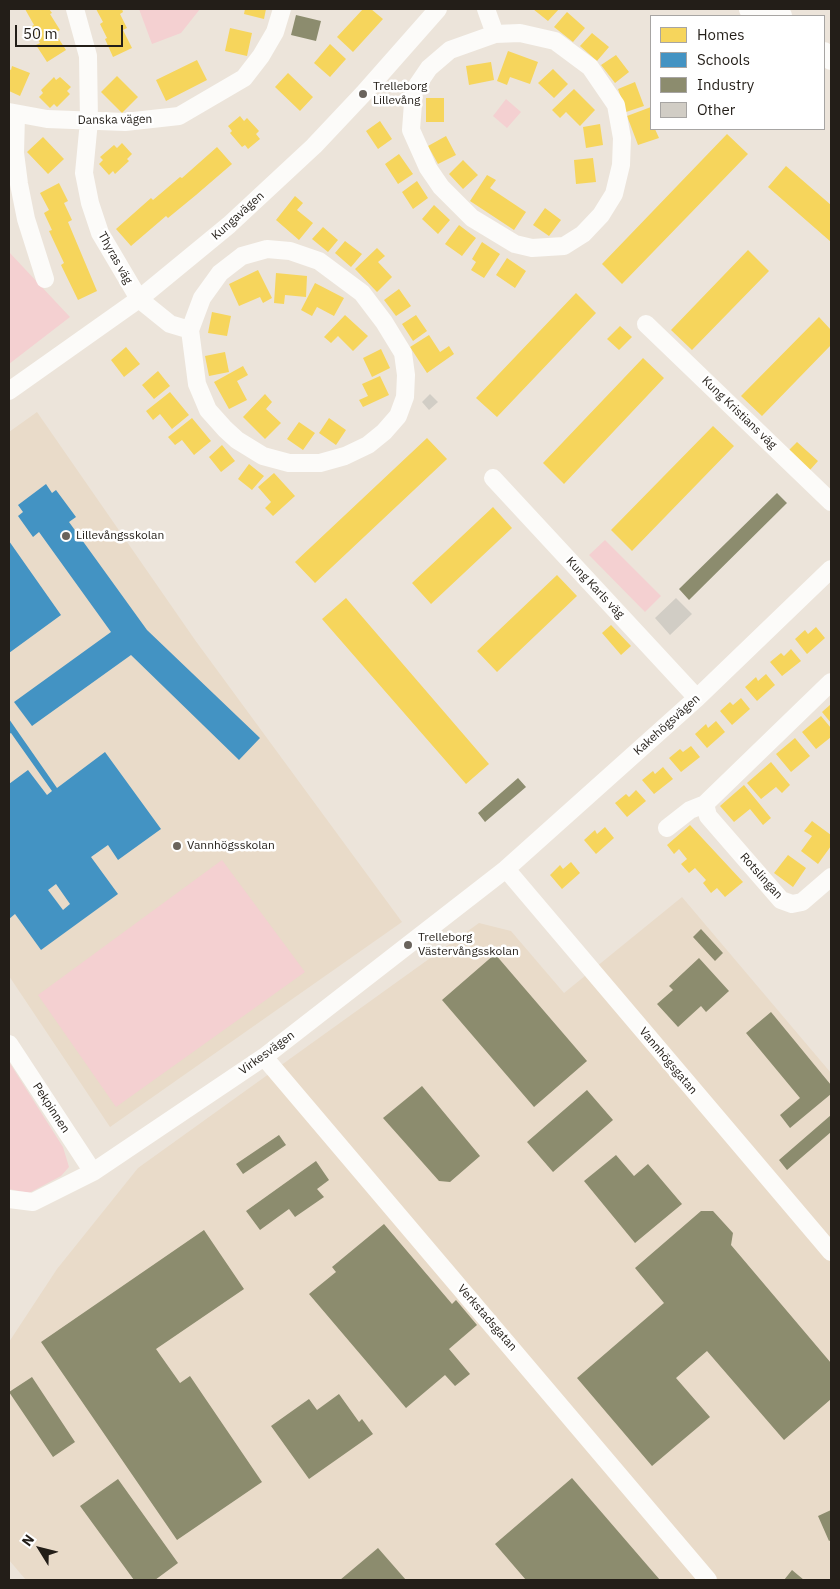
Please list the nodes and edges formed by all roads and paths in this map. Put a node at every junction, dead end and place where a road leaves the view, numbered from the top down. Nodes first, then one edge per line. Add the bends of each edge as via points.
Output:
1 (75, 9) edge
2 (282, 9) edge
3 (438, 9) edge
4 (486, 9) edge
5 (495, 34) junction
6 (13, 113) edge
7 (89, 121) junction
8 (45, 279) dead end
9 (139, 299) junction
10 (646, 324) dead end
11 (190, 330) junction
12 (9, 391) edge
13 (493, 478) dead end
14 (831, 502) edge
15 (829, 576) edge
16 (831, 682) edge
17 (697, 698) junction
18 (705, 804) junction
19 (667, 828) dead end
20 (506, 870) junction
21 (831, 877) edge
22 (9, 1044) edge
23 (264, 1057) junction
24 (93, 1172) junction
25 (9, 1199) edge
26 (831, 1252) edge
27 (708, 1580) edge

1 - 7 street, Thyras väg via 88,56
2 - 7 street, Danska vägen via 275,32 244,78 211,100 179,116 125,122
3 - 9 street, Kungavägen via 314,146 228,225
4 - 5 street
5 - 5 street via 450,50 429,68 414,90 411,130 428,168 441,187 472,218 515,244 532,248 564,246 583,234 601,215 614,194 621,166 622,138 616,105 590,67 555,41 520,33
6 - 7 street, Danska vägen
6 - 8 street, Danska vägen via 19,184
7 - 9 street, Thyras väg via 84,173 90,203 100,233
9 - 11 street via 170,324
9 - 12 street, Kungavägen
10 - 14 street, Kung Kristians väg
11 - 11 street via 197,384 208,410 237,440 263,456 290,463 320,463 344,456 384,432 398,416 405,397 406,375 402,354 362,293 319,261 290,251 267,249 242,256 220,273 202,298
13 - 17 street, Kung Karls väg
15 - 17 street, Kakehögsvägen
16 - 18 street
17 - 20 street, Kakehögsvägen
18 - 19 street via 690,810
18 - 21 street, Rotslingan via 708,816 781,900 792,904 802,902
20 - 23 street, Virkesvägen
20 - 26 street, Vannhögsgatan
22 - 24 street, Pekpinnen
23 - 24 street, Virkesvägen
23 - 27 street, Verkstadsgatan
24 - 25 street, Virkesvägen via 34,1202

